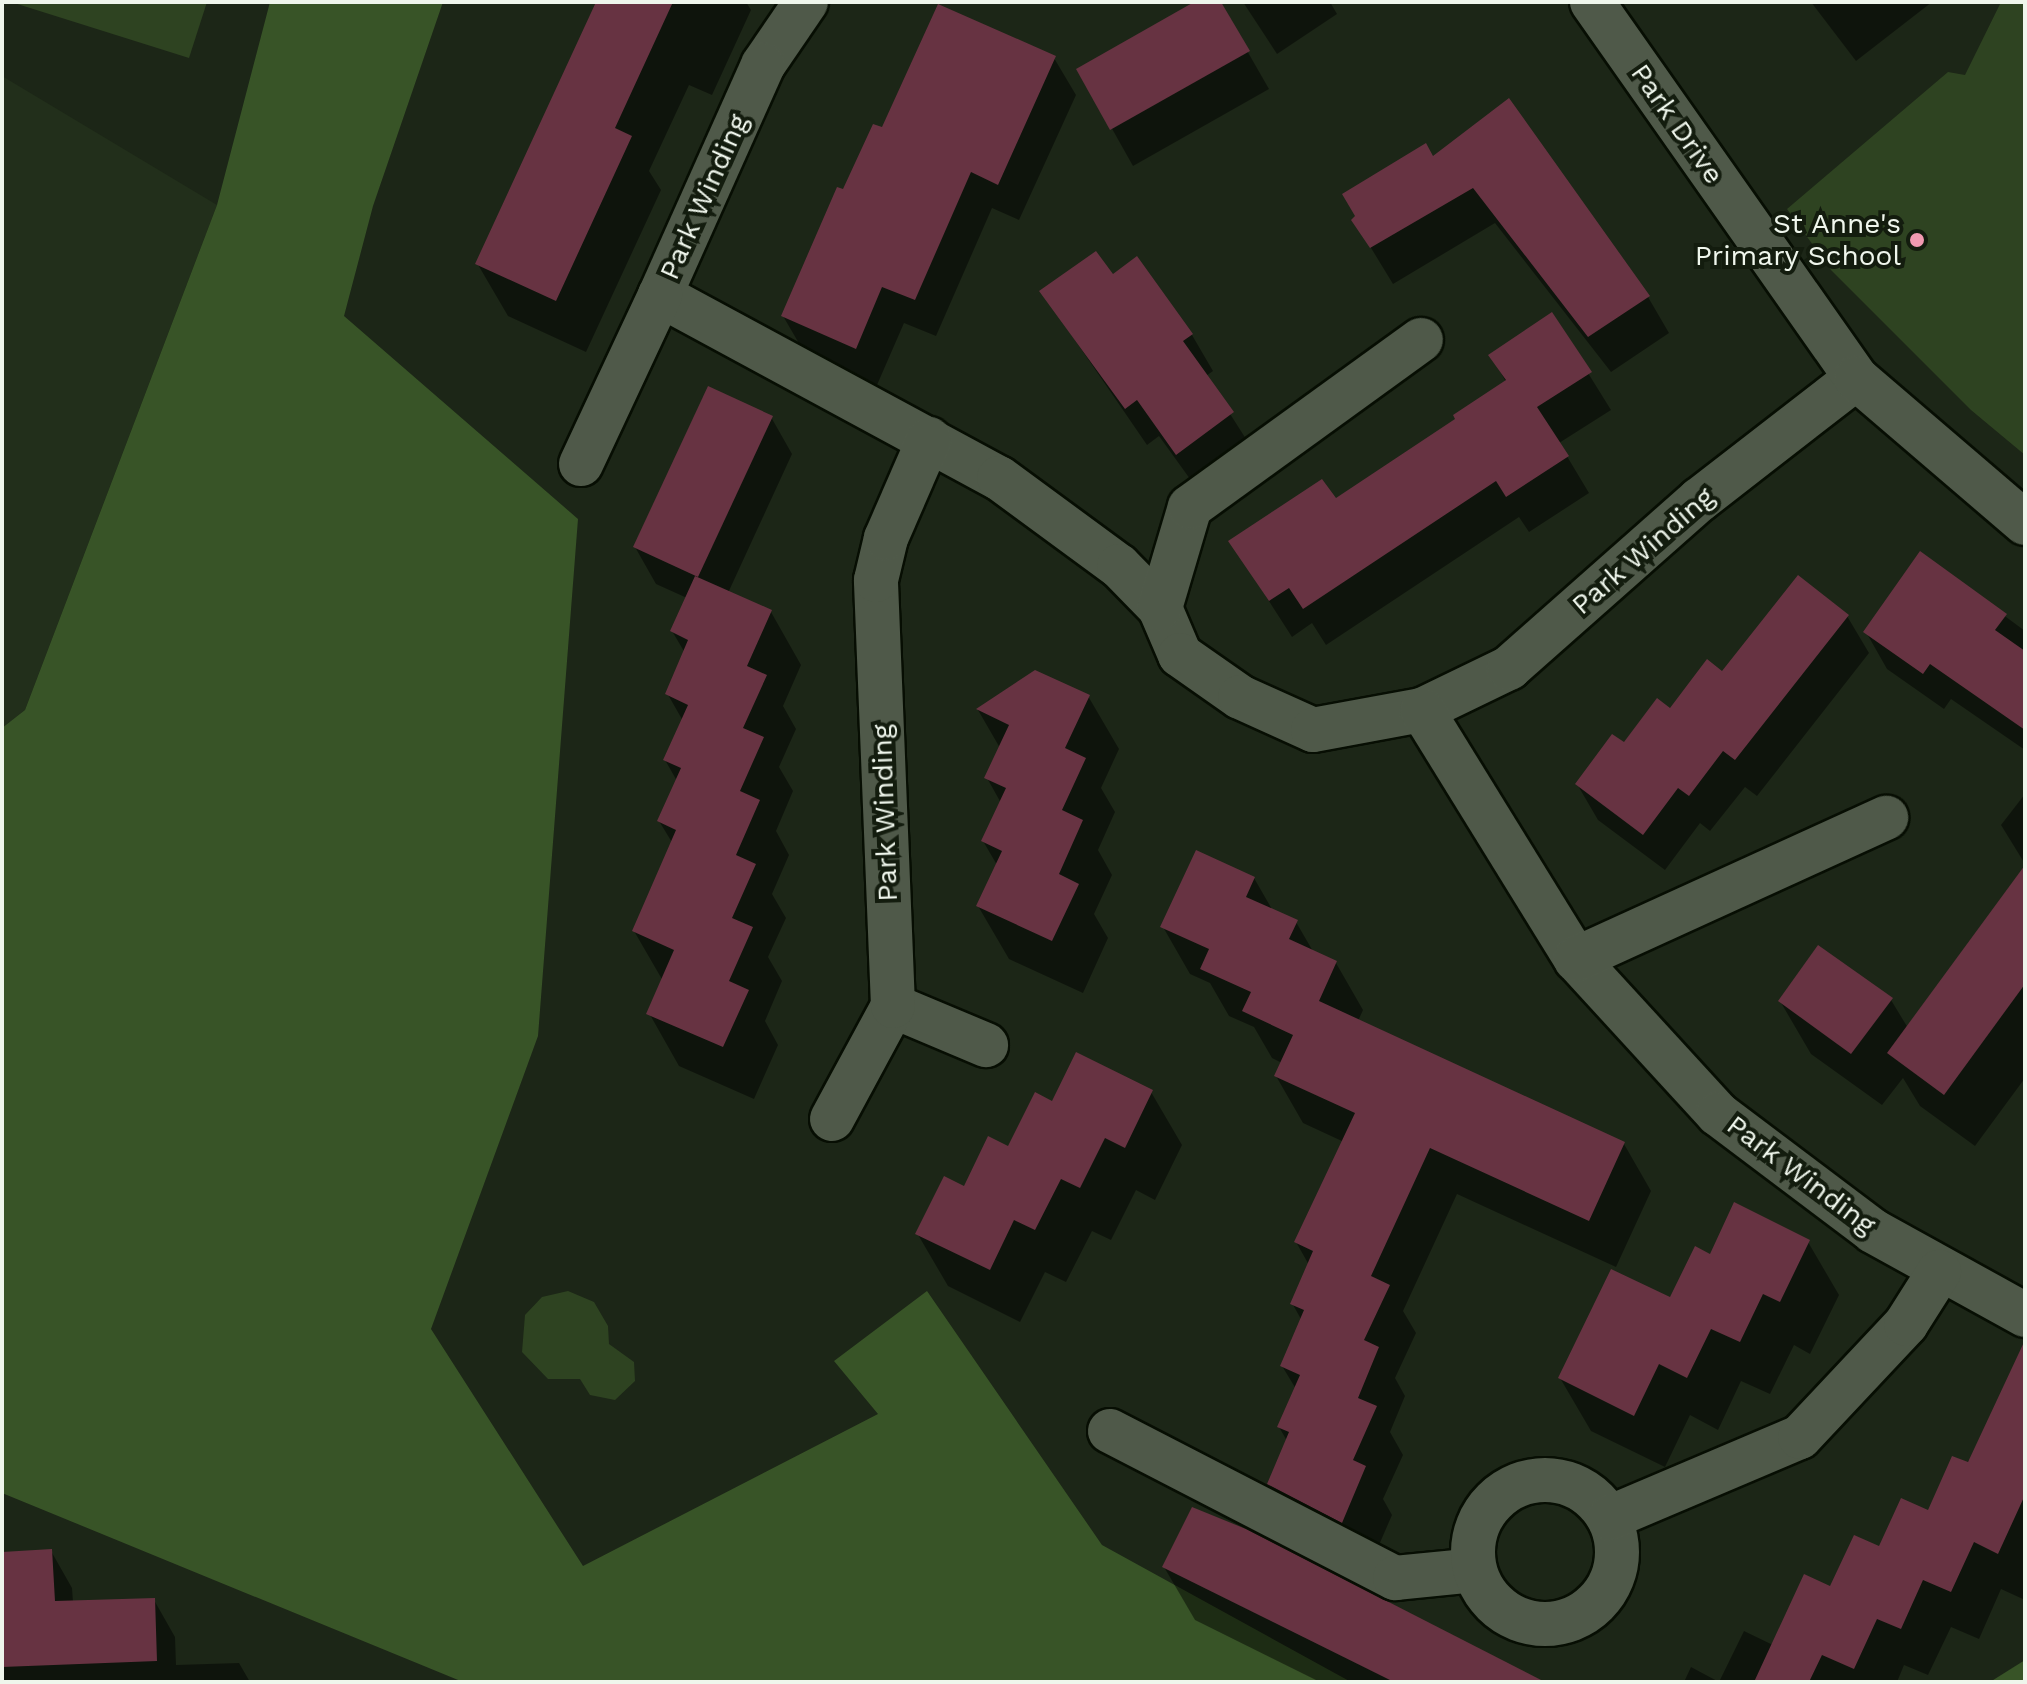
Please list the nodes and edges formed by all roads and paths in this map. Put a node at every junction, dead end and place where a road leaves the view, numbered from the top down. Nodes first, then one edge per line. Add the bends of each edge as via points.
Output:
1 (806, 2) edge
2 (1592, 2) edge
3 (660, 295) junction
4 (1421, 340) dead end
5 (1856, 378) junction
6 (929, 439) junction
7 (581, 464) dead end
8 (2025, 523) edge
9 (1160, 608) junction
10 (1422, 710) junction
11 (1886, 818) dead end
12 (1576, 959) junction
13 (893, 1006) junction
14 (986, 1045) dead end
15 (832, 1119) dead end
16 (1939, 1272) junction
17 (2025, 1315) edge
18 (1110, 1431) dead end
19 (1609, 1518) junction
20 (1475, 1570) junction

1 - 3 street, Park Winding via 763,65
2 - 5 street, Park Drive
3 - 6 street, Park Winding
3 - 7 street
4 - 9 street via 1190,507
5 - 8 street, Park Drive
5 - 10 street, Park Winding via 1699,500 1509,668
6 - 9 street, Park Winding via 999,478 1119,566
6 - 13 street, Park Winding via 886,538 876,580
9 - 10 street, Park Winding via 1180,655 1240,697 1313,730
10 - 12 street, Park Winding
11 - 12 street
12 - 16 street, Park Winding via 1718,1114 1873,1231
13 - 14 street
13 - 15 street
16 - 17 street, Park Winding
16 - 19 street via 1906,1324 1800,1437
18 - 20 street via 1395,1578
19 - 20 street via 1576,1486 1553,1480 1508,1489 1478,1525 1472,1547
19 - 20 street via 1617,1560 1611,1582 1582,1615 1550,1623 1517,1618 1498,1607

